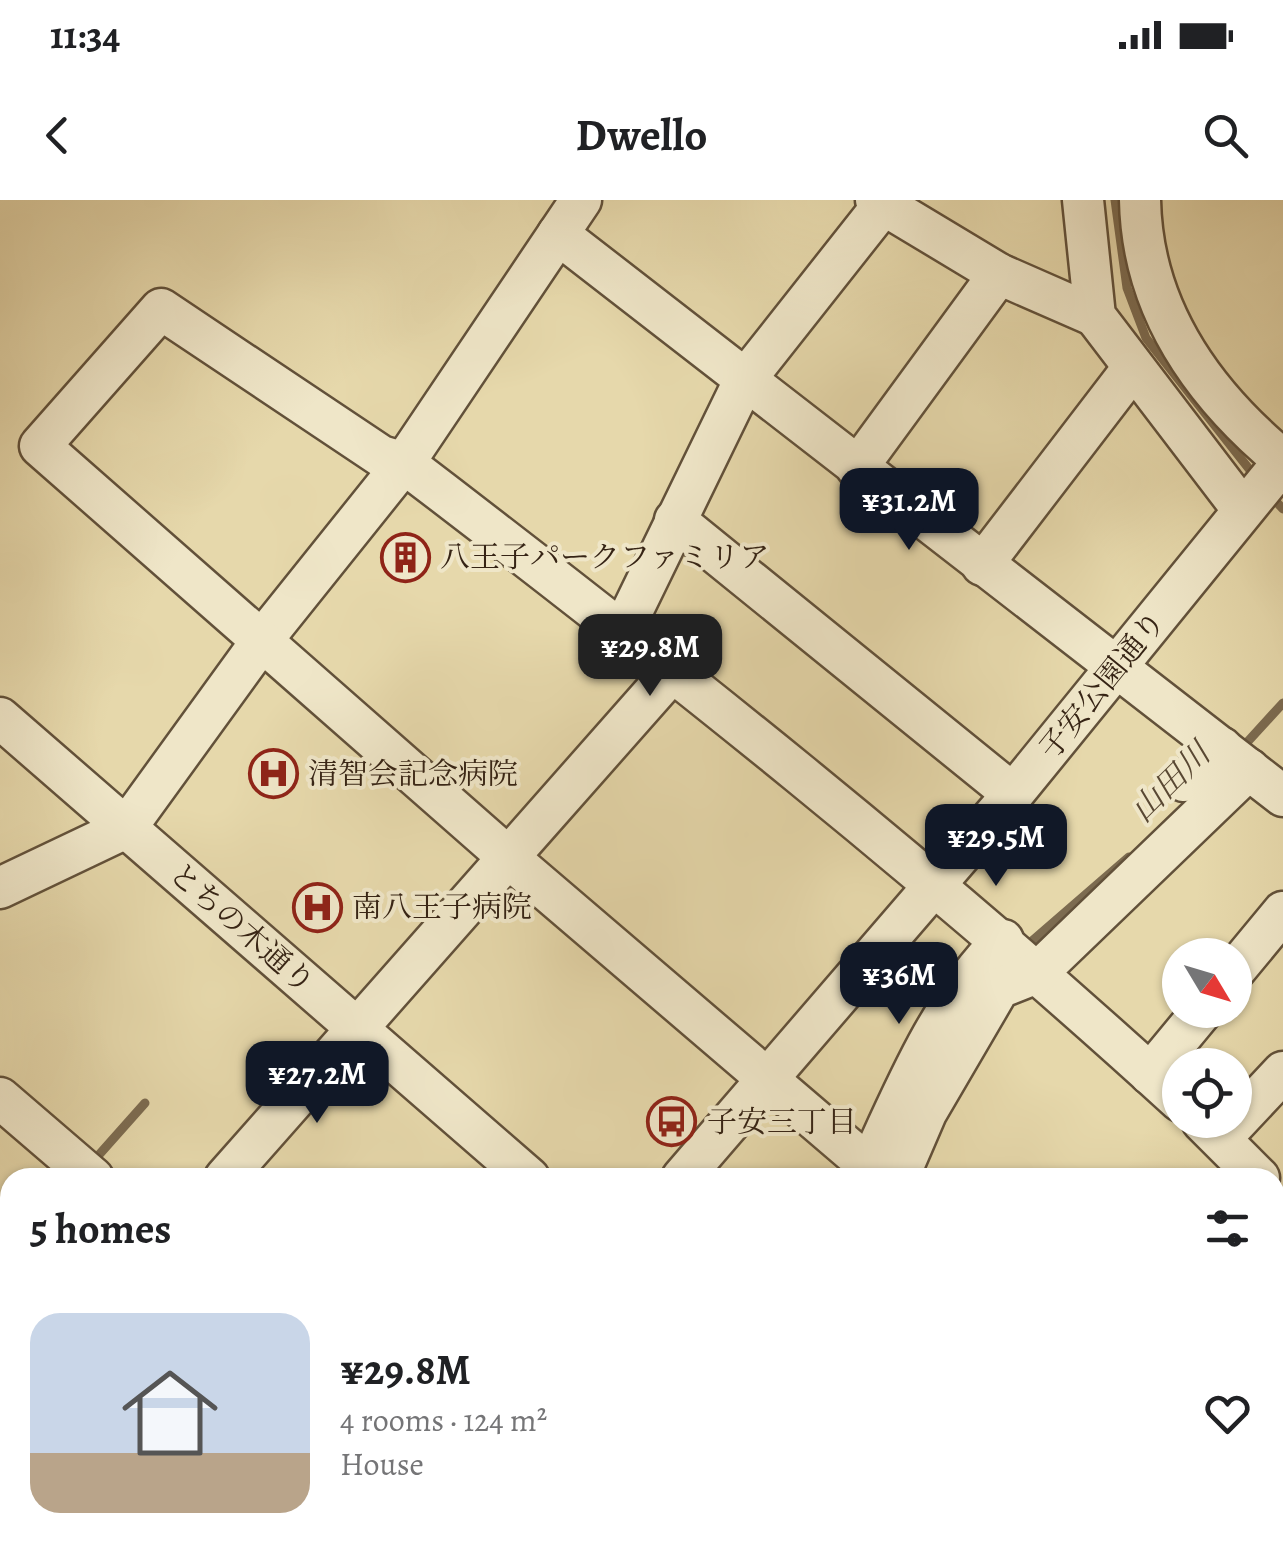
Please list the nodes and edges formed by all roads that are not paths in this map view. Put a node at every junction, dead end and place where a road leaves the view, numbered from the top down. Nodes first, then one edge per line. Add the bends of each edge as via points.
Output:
1 (581, 200) edge
2 (1083, 200) edge
3 (1140, 200) edge
4 (882, 202) edge
5 (558, 234) junction
6 (999, 274) junction
7 (1094, 316) junction
8 (1133, 368) junction
9 (744, 381) junction
10 (404, 463) junction
11 (857, 468) junction
12 (1266, 482) edge
13 (674, 520) junction
14 (982, 565) junction
15 (623, 630) junction
16 (263, 639) junction
17 (1116, 670) junction
18 (672, 672) junction
19 (0, 718) edge
20 (1236, 759) junction
21 (1184, 782) dead end
22 (1013, 794) junction
23 (1283, 796) edge
24 (126, 828) junction
25 (508, 858) junction
26 (936, 886) junction
27 (0, 888) edge
28 (1283, 912) edge
29 (1252, 949) edge
30 (1019, 955) junction
31 (357, 1028) junction
32 (1187, 1028) edge
33 (1283, 1072) edge
34 (1150, 1074) junction
35 (766, 1079) junction
36 (1162, 1085) edge
37 (0, 1098) edge
38 (1225, 1154) edge
39 (81, 1168) edge
40 (234, 1168) edge
41 (518, 1168) edge
42 (690, 1168) edge
43 (870, 1168) edge
44 (880, 1168) edge

1 - 5 street
2 - 7 street
3 - 12 street via 1141,239 1162,314 1255,437
4 - 6 street
4 - 9 street
5 - 9 street
5 - 10 street
6 - 7 street
6 - 11 street
7 - 8 street
8 - 12 street
8 - 14 street
9 - 11 street
9 - 13 street
10 - 15 street
10 - 16 street
10 - 16 street via 381,456 161,309 40,446
11 - 14 street
12 - 17 street, 子安公園通り
13 - 15 street
13 - 22 street
14 - 17 street
15 - 18 street
16 - 24 street
16 - 25 street
17 - 20 street
17 - 22 street, 子安公園通り
18 - 25 street
18 - 26 street
19 - 24 street, とちの木通り
20 - 21 street
20 - 23 street
20 - 30 street
22 - 26 street, 子安公園通り
24 - 27 street
24 - 31 street, とちの木通り
25 - 31 street
25 - 35 street
26 - 30 street
26 - 35 street, 子安公園通り
28 - 29 street
30 - 34 street
30 - 44 street via 972,971 946,1012
31 - 40 street
31 - 41 street, とちの木通り
32 - 34 street
33 - 38 street
34 - 36 street
35 - 42 street, 子安公園通り
35 - 43 street
37 - 39 street

